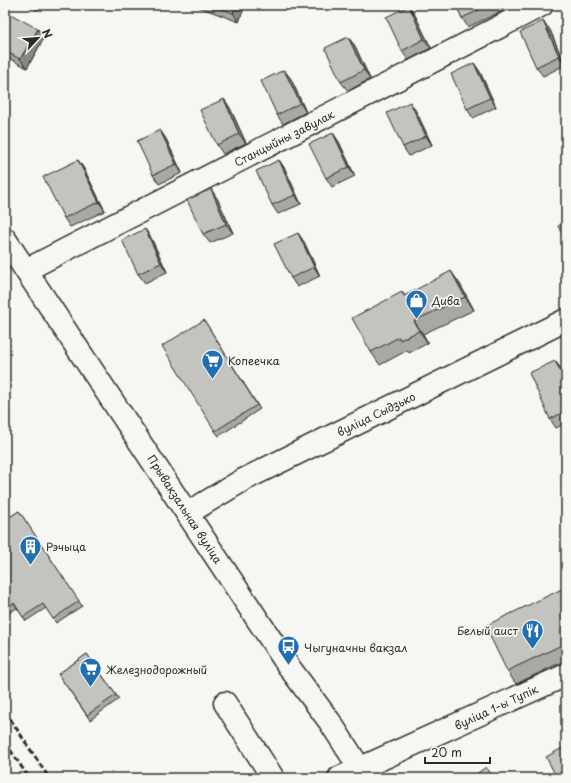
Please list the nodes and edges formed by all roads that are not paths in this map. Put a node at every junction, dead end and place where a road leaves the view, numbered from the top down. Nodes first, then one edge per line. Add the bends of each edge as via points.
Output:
1 (542, 5) edge
2 (5, 239) edge
3 (26, 270) junction
4 (566, 320) edge
5 (188, 513) junction
6 (566, 675) edge
7 (225, 703) dead end
8 (364, 774) edge
9 (273, 778) edge
10 (338, 778) edge

1 - 3 street, Станцыйны завулак
2 - 3 street, Прывакзальная вуліца
3 - 5 street, Прывакзальная вуліца
4 - 5 street, вуліца Сыдзько via 243,480
5 - 8 street, Прывакзальная вуліца via 289,667 330,722
6 - 8 street, вуліца 1-ы Тупік
7 - 9 street
8 - 10 street, вуліца 1-ы Тупік

